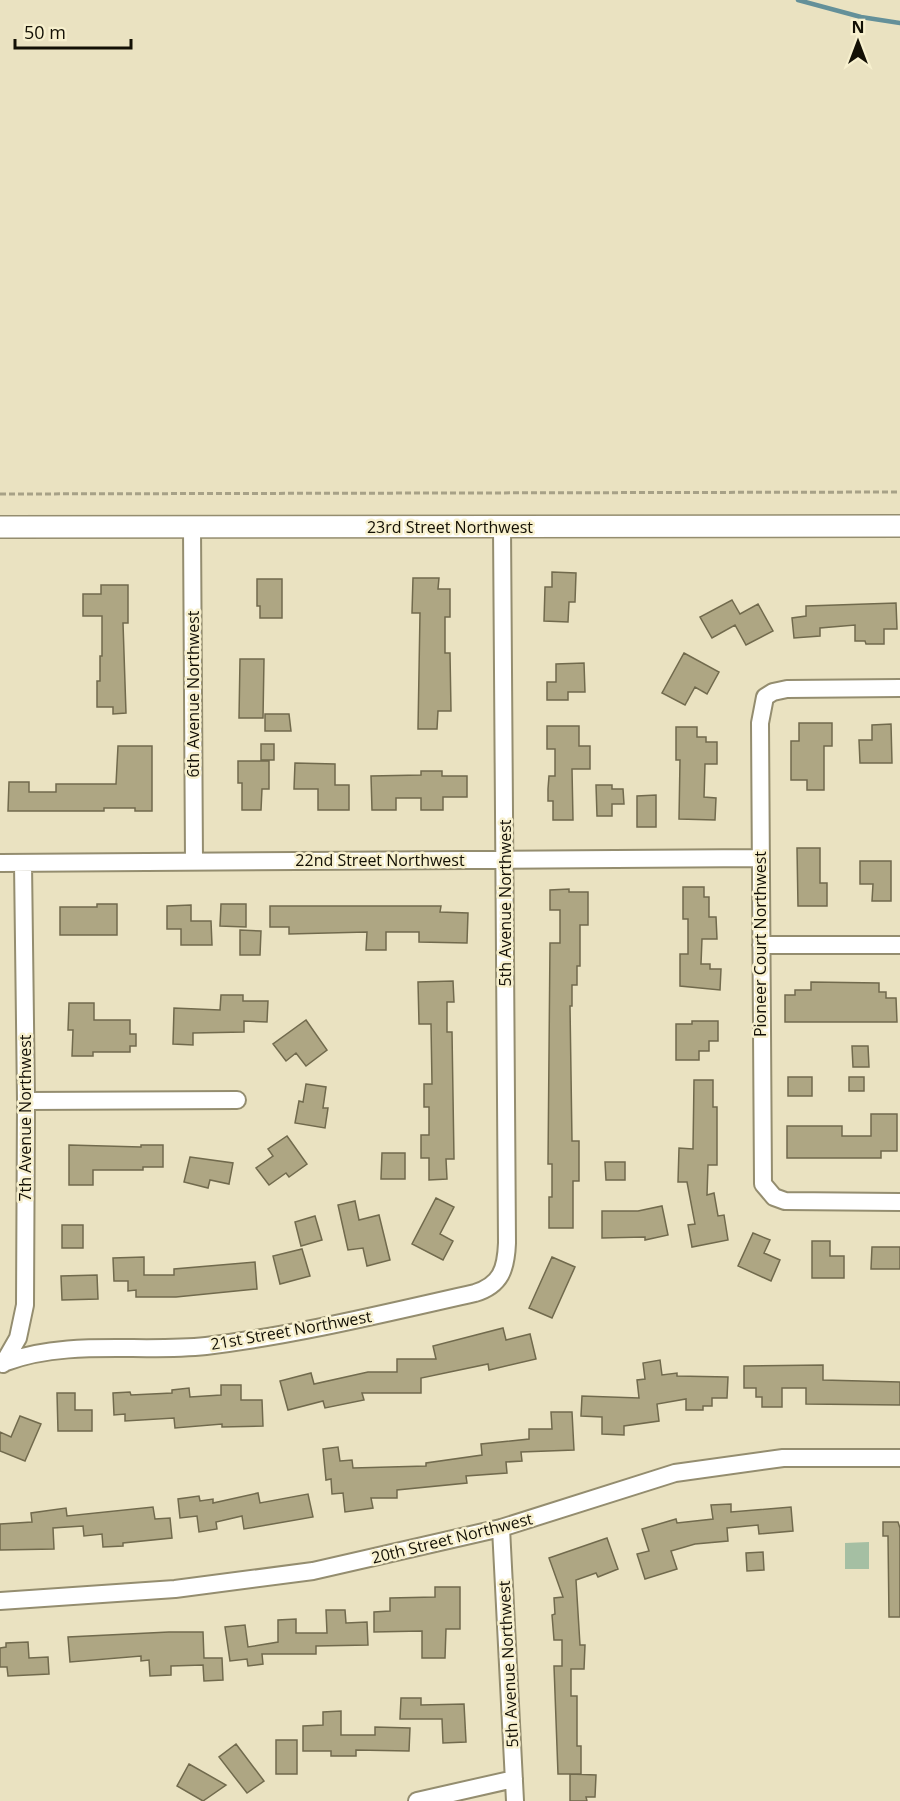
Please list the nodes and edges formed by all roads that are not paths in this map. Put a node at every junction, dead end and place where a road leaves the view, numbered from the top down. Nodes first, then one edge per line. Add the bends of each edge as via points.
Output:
1 (900, 526) edge
2 (0, 527) edge
3 (192, 527) junction
4 (502, 527) junction
5 (900, 688) edge
6 (759, 858) junction
7 (504, 860) junction
8 (195, 861) junction
9 (0, 863) edge
10 (23, 863) junction
11 (761, 945) junction
12 (900, 945) edge
13 (237, 1100) dead end
14 (26, 1101) junction
15 (900, 1202) edge
16 (500, 1279) joint
17 (3, 1364) edge
18 (900, 1458) edge
19 (501, 1527) junction
20 (0, 1601) edge
21 (514, 1779) junction
22 (417, 1801) edge
23 (515, 1801) edge

1 - 4 street, 23rd Street Northwest
2 - 3 street, 23rd Street Northwest
3 - 4 street, 23rd Street Northwest
3 - 8 street, 6th Avenue Northwest
4 - 7 street, 5th Avenue Northwest
5 - 6 street, Pioneer Court Northwest via 787,689 765,697 760,723
6 - 7 street, 22nd Street Northwest
6 - 11 street, Pioneer Court Northwest
7 - 8 street, 22nd Street Northwest
7 - 16 street, 5th Avenue Northwest via 507,1243
8 - 10 street, 22nd Street Northwest
9 - 10 street, 22nd Street Northwest
10 - 14 street, 7th Avenue Northwest
11 - 12 street
11 - 15 street, Pioneer Court Northwest via 761,1172 765,1189 785,1202
13 - 14 street
14 - 17 street, 7th Avenue Northwest via 25,1305 18,1338
16 - 17 street, 21st Street Northwest via 475,1293 262,1339 202,1346 46,1351
18 - 19 street, 20th Street Northwest via 783,1458 675,1473
19 - 20 street, 20th Street Northwest via 313,1571 244,1582
19 - 21 street, 5th Avenue Northwest
21 - 22 street
21 - 23 street, 5th Avenue Northwest

